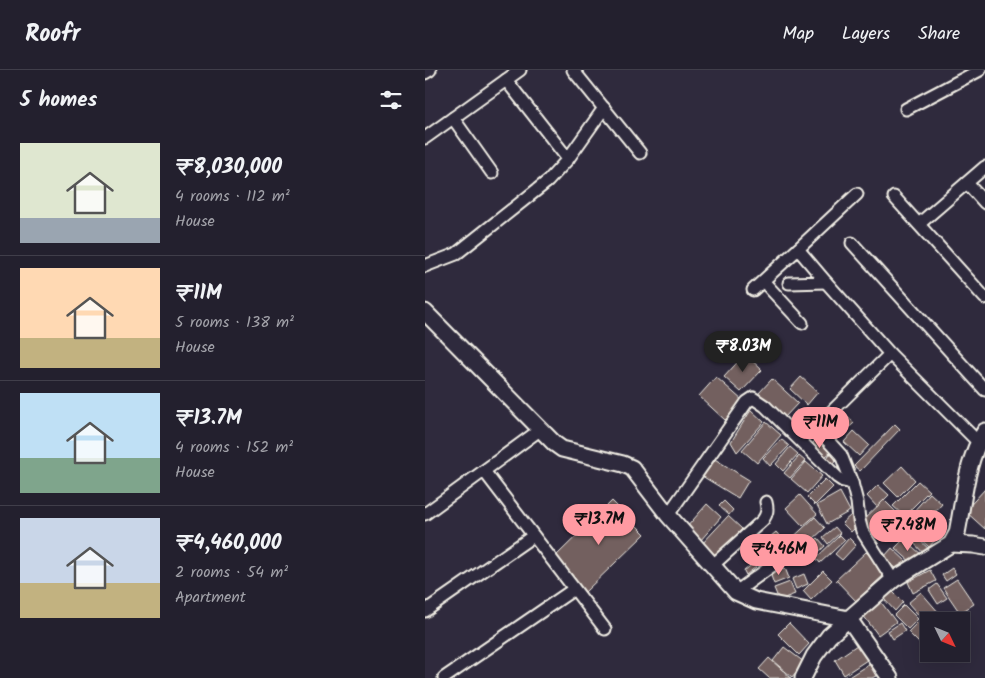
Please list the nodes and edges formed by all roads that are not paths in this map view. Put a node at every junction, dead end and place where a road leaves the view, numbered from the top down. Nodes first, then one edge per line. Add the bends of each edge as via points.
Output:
1 (430, 70) edge
2 (520, 70) edge
3 (573, 70) edge
4 (980, 70) edge
5 (425, 74) edge
6 (506, 80) junction
7 (604, 108) junction
8 (906, 109) dead end
9 (453, 118) junction
10 (425, 138) edge
11 (640, 153) dead end
12 (568, 159) junction
13 (985, 167) edge
14 (492, 173) dead end
15 (967, 183) junction
16 (857, 194) dead end
17 (894, 197) dead end
18 (985, 203) edge
19 (919, 224) junction
20 (852, 243) dead end
21 (798, 249) junction
22 (425, 266) edge
23 (763, 281) junction
24 (826, 282) junction
25 (789, 283) dead end
26 (753, 290) dead end
27 (985, 298) edge
28 (425, 312) edge
29 (801, 323) dead end
30 (890, 354) junction
31 (985, 390) edge
32 (541, 429) junction
33 (982, 437) edge
34 (484, 471) junction
35 (852, 483) junction
36 (766, 502) dead end
37 (425, 514) edge
38 (667, 515) junction
39 (533, 536) junction
40 (951, 544) junction
41 (985, 547) edge
42 (791, 552) dead end
43 (713, 565) junction
44 (893, 580) junction
45 (574, 589) junction
46 (736, 592) junction
47 (425, 611) edge
48 (849, 619) junction
49 (605, 629) dead end
50 (884, 676) edge
51 (445, 678) edge
52 (803, 678) edge

1 - 5 street
2 - 6 street
3 - 7 street
4 - 8 street
6 - 9 street
6 - 12 street
7 - 11 street
7 - 12 street
9 - 10 street
9 - 14 street
12 - 22 street via 548,180 456,254
13 - 15 street
15 - 18 street
15 - 19 street
16 - 21 street
17 - 19 street
19 - 27 street
20 - 31 street
21 - 23 street
21 - 24 street
23 - 26 street
23 - 29 street
24 - 25 street
24 - 30 street
28 - 32 street
30 - 33 street
30 - 35 street via 819,424 819,431 841,454
32 - 34 street
32 - 38 street via 562,449 633,468
33 - 40 street via 972,456 957,532
34 - 37 street
34 - 39 street
35 - 38 street via 837,477 753,398
35 - 44 street via 862,531
36 - 43 street via 767,514 763,520
38 - 43 street
39 - 45 street
39 - 47 street
40 - 41 street
40 - 44 street
42 - 46 street
43 - 46 street
44 - 48 street
45 - 49 street
45 - 51 street
46 - 48 street via 757,601
48 - 50 street
48 - 52 street via 820,646

